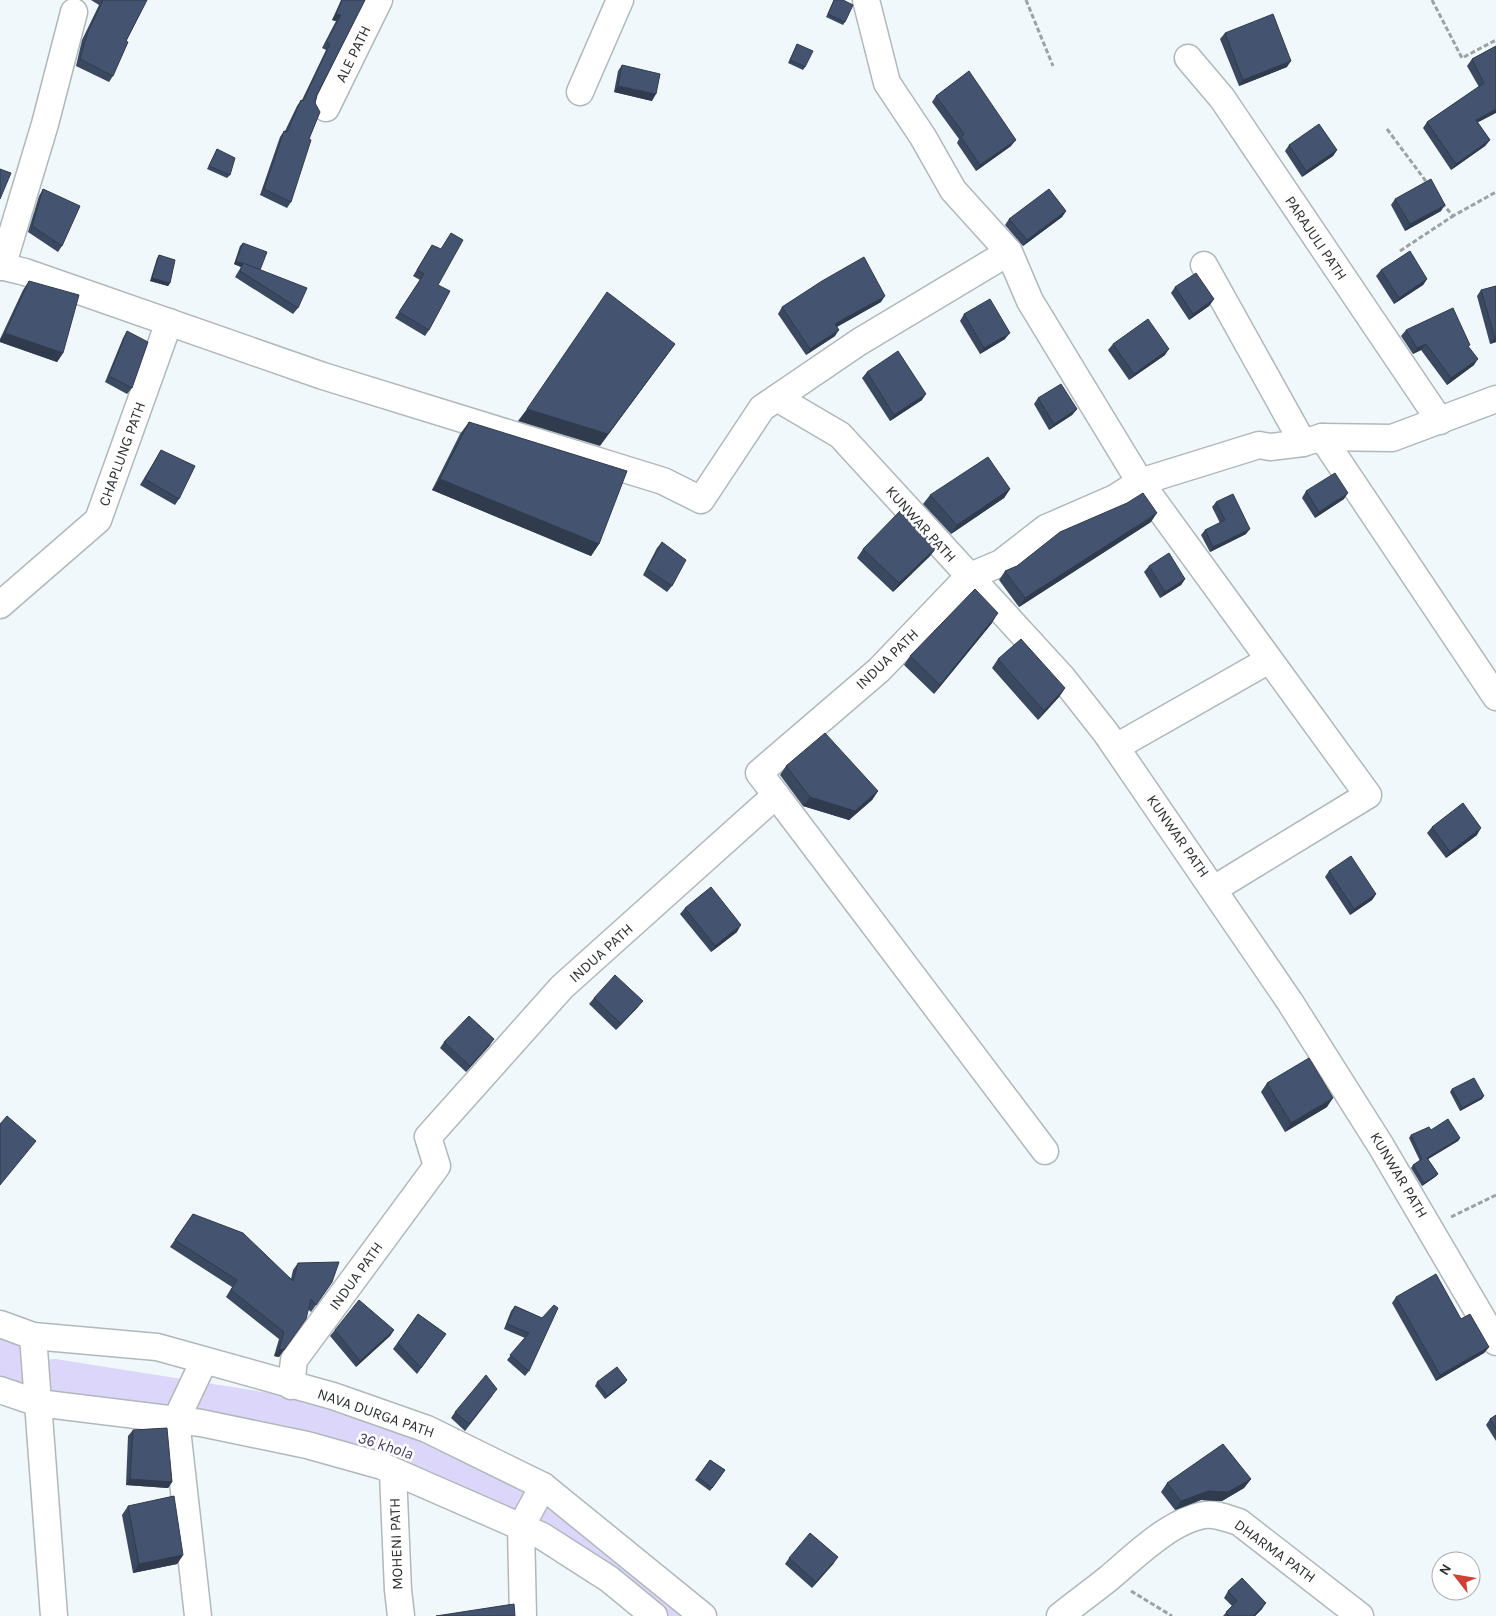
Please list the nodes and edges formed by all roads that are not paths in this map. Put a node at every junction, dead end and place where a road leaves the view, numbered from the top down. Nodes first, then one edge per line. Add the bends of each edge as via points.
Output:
1 (379, 0) edge
2 (620, 0) edge
3 (866, 0) edge
4 (74, 12) dead end
5 (1188, 58) dead end
6 (580, 92) dead end
7 (326, 108) dead end
8 (1009, 252) junction
9 (1204, 265) dead end
10 (1, 266) edge
11 (168, 322) junction
12 (777, 398) junction
13 (1496, 399) edge
14 (1440, 421) junction
15 (1312, 440) junction
16 (1140, 482) junction
17 (968, 578) junction
18 (0, 605) edge
19 (1269, 660) junction
20 (1496, 697) edge
21 (1116, 747) junction
22 (776, 795) junction
23 (1214, 889) junction
24 (1045, 1150) dead end
25 (0, 1324) edge
26 (33, 1336) junction
27 (1496, 1342) edge
28 (204, 1361) junction
29 (291, 1386) junction
30 (0, 1390) edge
31 (38, 1403) junction
32 (176, 1420) junction
33 (393, 1473) junction
34 (543, 1486) junction
35 (521, 1527) junction
36 (54, 1616) edge
37 (198, 1616) edge
38 (401, 1616) edge
39 (523, 1616) edge
40 (654, 1616) edge
41 (703, 1616) edge
42 (1060, 1616) edge
43 (1360, 1616) edge

1 - 7 street, ALE PATH
2 - 6 street
3 - 8 street via 886,82 953,190
4 - 10 street via 45,124
5 - 14 street, PARAJULI PATH via 1222,98
8 - 12 street via 858,342
8 - 16 street via 1030,301
9 - 15 street
10 - 11 street
11 - 12 street via 323,376 663,481 701,500 762,408
11 - 18 street, CHAPLUNG PATH via 98,520
12 - 17 street, KUNWAR PATH via 840,435
13 - 14 street
14 - 15 street via 1392,438
15 - 16 street via 1270,447 1259,445
15 - 20 street
16 - 17 street via 1115,498 1046,528 1001,563
16 - 19 street
17 - 21 street, KUNWAR PATH via 1062,677
17 - 22 street, INDUA PATH via 879,670 760,773
19 - 21 street
19 - 23 street via 1368,795
21 - 23 street, KUNWAR PATH
22 - 24 street
22 - 29 street, INDUA PATH via 562,987 428,1137 437,1166 294,1360
23 - 27 street, KUNWAR PATH via 1371,1130
25 - 26 street, NAVA DURGA PATH
26 - 28 street, NAVA DURGA PATH via 157,1347
26 - 31 street
28 - 29 street, NAVA DURGA PATH
28 - 32 street
29 - 34 street, NAVA DURGA PATH via 333,1396 426,1429
30 - 31 street
31 - 32 street
31 - 36 street
32 - 33 street via 307,1445 382,1466
32 - 37 street
33 - 35 street
33 - 38 street, MOHENI PATH
34 - 35 street
34 - 41 street, NAVA DURGA PATH
35 - 39 street
35 - 40 street via 542,1536 609,1579
42 - 43 street, DHARMA PATH via 1133,1556 1184,1522 1206,1515 1239,1522

